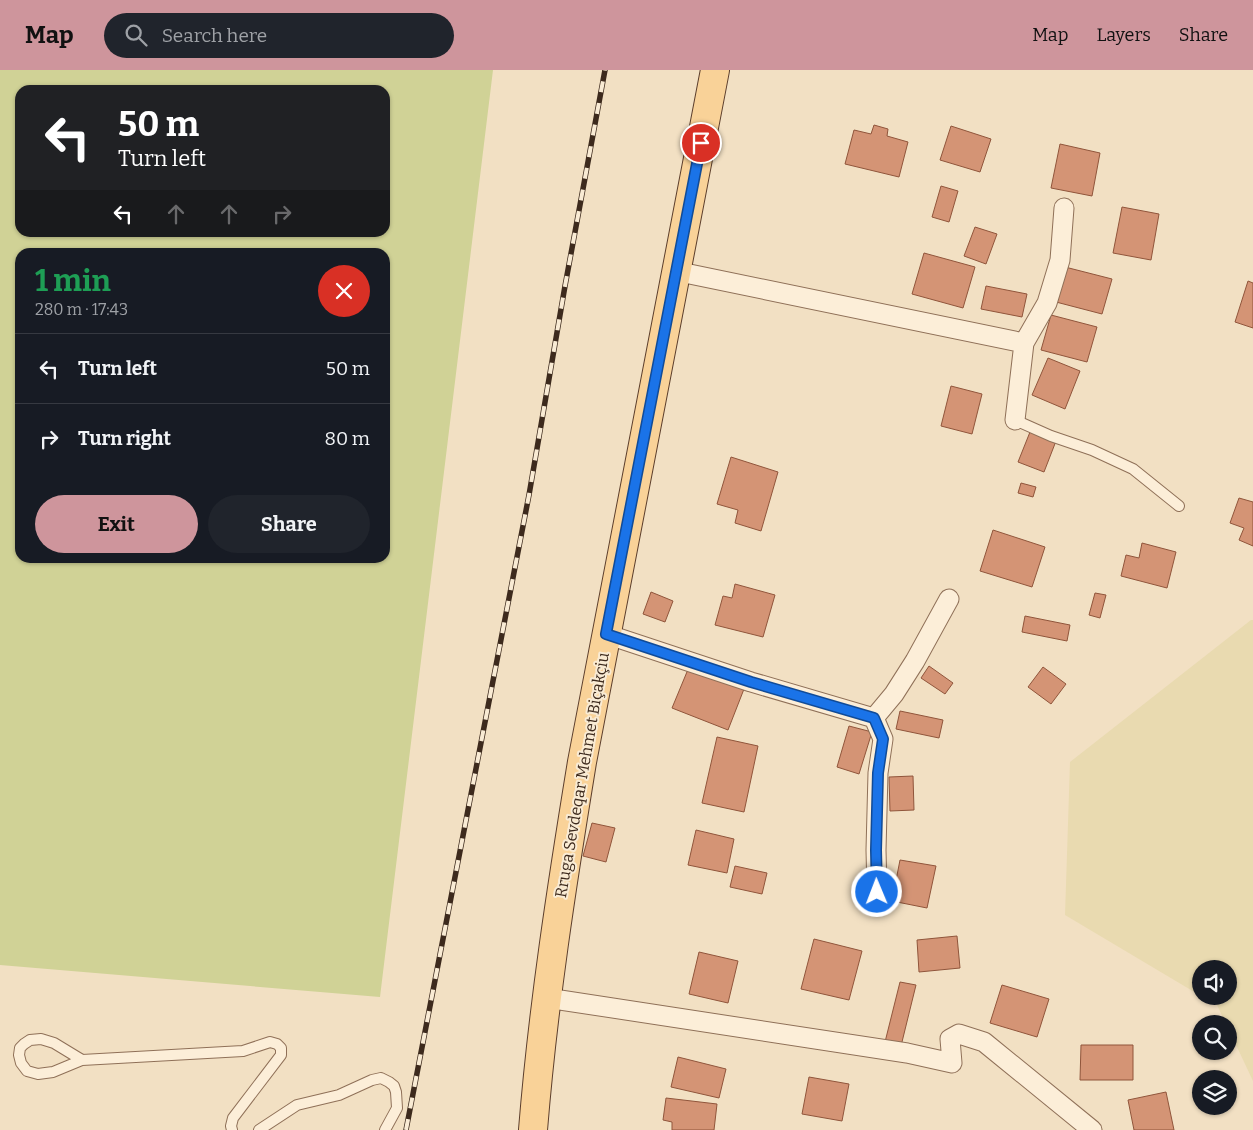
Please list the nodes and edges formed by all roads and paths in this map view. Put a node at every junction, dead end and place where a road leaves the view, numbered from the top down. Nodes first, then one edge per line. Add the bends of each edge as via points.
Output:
1 (715, 70) edge
2 (1064, 208) dead end
3 (676, 271) junction
4 (1024, 343) junction
5 (1015, 420) joint
6 (1179, 506) dead end
7 (949, 599) dead end
8 (606, 634) junction
9 (874, 718) junction
10 (877, 892) dead end
11 (547, 998) junction
12 (82, 1060) junction
13 (232, 1130) edge
14 (259, 1130) edge
15 (385, 1130) edge
16 (533, 1130) edge
17 (1092, 1130) edge

1 - 3 main road, Rruga Sevdeqar Mehmet Biçakçiu
2 - 4 street via 1060,260 1055,277 1046,303
3 - 4 street
3 - 8 main road, Rruga Sevdeqar Mehmet Biçakçiu
4 - 5 street
5 - 6 lane via 1133,469
7 - 9 street via 894,694
8 - 9 street
8 - 11 main road, Rruga Sevdeqar Mehmet Biçakçiu via 564,872
9 - 10 street via 883,739 878,773
11 - 16 main road, Rruga Sevdeqar Mehmet Biçakçiu
11 - 17 street via 952,1063 950,1039 959,1034 984,1042
12 - 12 lane via 53,1072 38,1074 27,1072 19,1055 20,1048 30,1040 41,1039
12 - 13 lane via 243,1051 270,1042 277,1044 281,1055 233,1118
14 - 15 lane via 297,1105 339,1095 382,1078 394,1086 397,1108

